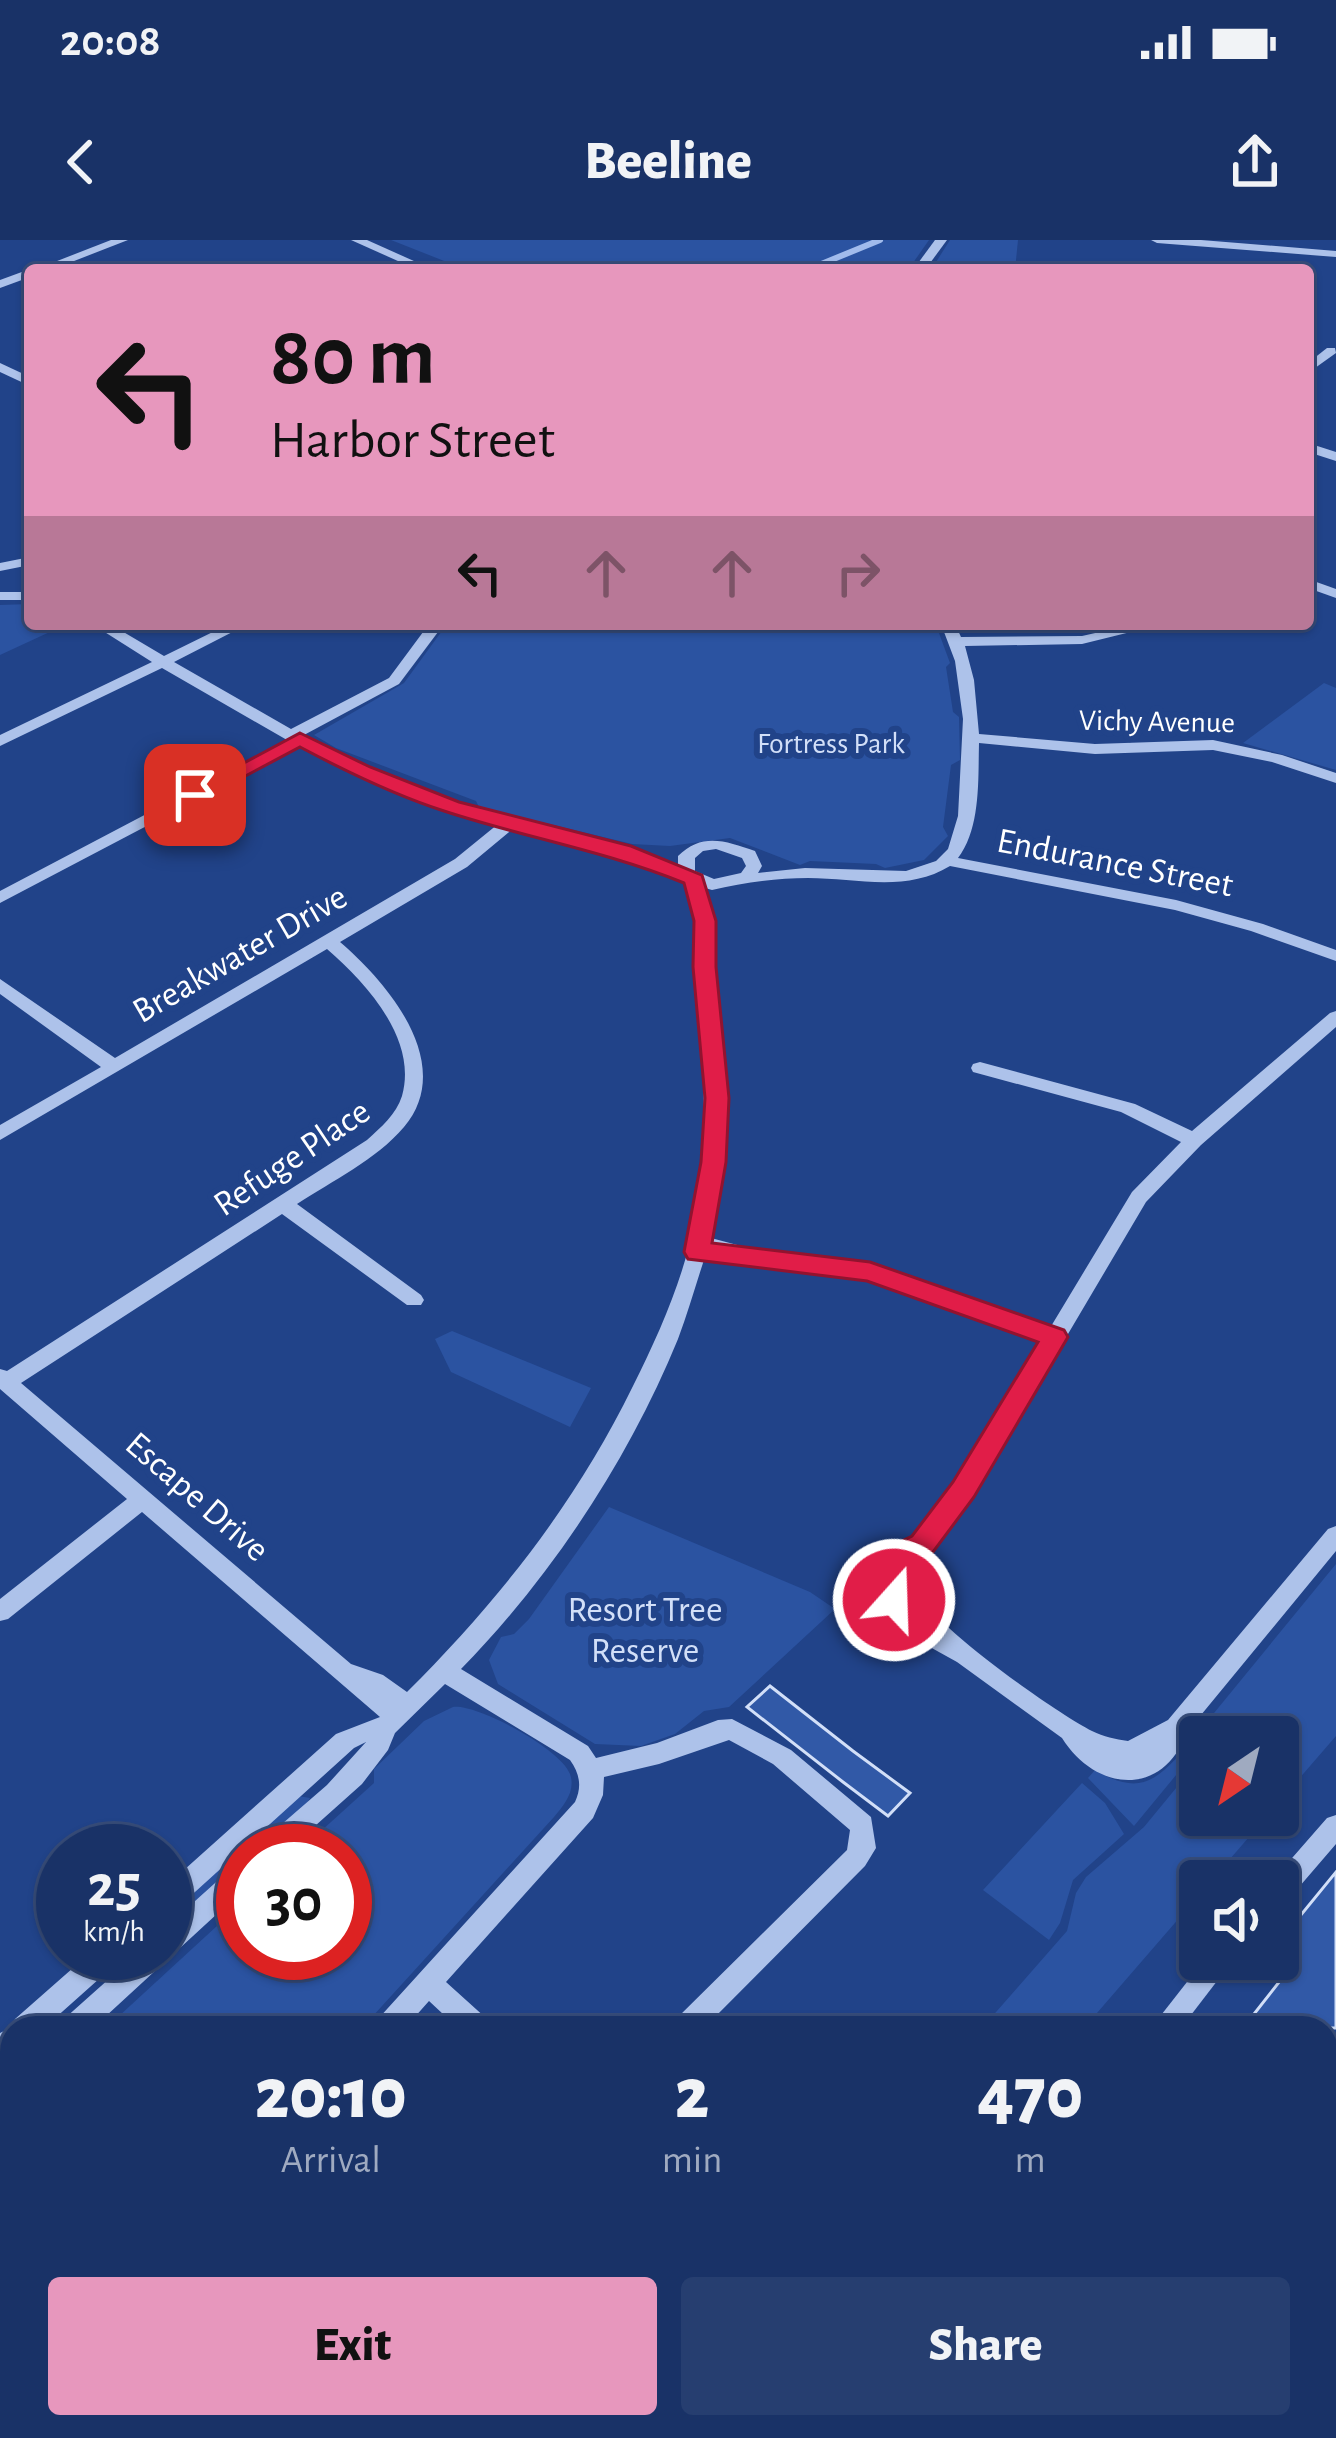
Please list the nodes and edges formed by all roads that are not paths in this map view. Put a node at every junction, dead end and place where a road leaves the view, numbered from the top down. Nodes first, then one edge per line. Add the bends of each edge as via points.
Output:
1 (122, 240) edge
2 (357, 240) edge
3 (1157, 240) edge
4 (1336, 254) edge
5 (76, 257) junction
6 (57, 264) edge
7 (92, 264) edge
8 (414, 264) edge
9 (108, 630) edge
10 (229, 630) edge
11 (432, 630) edge
12 (951, 630) edge
13 (1128, 630) edge
14 (957, 642) junction
15 (164, 662) junction
16 (297, 737) junction
17 (974, 738) junction
18 (0, 741) edge
19 (1336, 778) edge
20 (509, 824) junction
21 (698, 848) junction
22 (623, 851) junction
23 (749, 855) junction
24 (948, 860) junction
25 (808, 873) junction
26 (691, 877) junction
27 (736, 883) junction
28 (0, 898) edge
29 (705, 921) junction
30 (328, 940) junction
31 (1336, 956) edge
32 (0, 985) edge
33 (1336, 1017) edge
34 (114, 1067) junction
35 (980, 1068) dead end
36 (0, 1134) edge
37 (1194, 1140) junction
38 (284, 1204) junction
39 (699, 1247) junction
40 (414, 1300) dead end
41 (1054, 1337) junction
42 (7, 1382) edge
43 (147, 1502) junction
44 (1336, 1535) edge
45 (0, 1612) edge
46 (444, 1671) junction
47 (397, 1716) junction
48 (590, 1770) junction
49 (309, 1774) junction
50 (332, 1793) junction
51 (298, 1824) edge
52 (1336, 1826) edge
53 (1299, 1868) edge
54 (192, 1879) edge
55 (216, 1899) edge
56 (192, 1921) edge
57 (79, 1980) edge
58 (127, 1980) edge
59 (1203, 1980) edge
60 (428, 1983) junction
61 (39, 2016) edge
62 (87, 2016) edge
63 (399, 2016) edge
64 (464, 2016) edge
65 (698, 2016) edge
66 (1173, 2016) edge

1 - 5 street
2 - 8 street
3 - 4 street
5 - 6 street
5 - 7 street
9 - 15 street
10 - 15 street
11 - 16 street via 394,681
12 - 14 street
13 - 14 street via 1082,640
14 - 17 street
15 - 16 street
15 - 18 street
16 - 20 street via 405,789
16 - 28 street
17 - 19 street, Vichy Avenue via 1095,749 1213,745
17 - 24 street via 963,832
20 - 22 street
20 - 30 street, Breakwater Drive via 476,853
21 - 22 street
21 - 23 street via 727,844
21 - 26 street via 686,856
22 - 26 street
23 - 25 street
23 - 27 street via 752,872
24 - 25 street via 912,875
24 - 31 street, Endurance Street via 1188,908
25 - 27 street
26 - 27 street
26 - 29 street
27 - 29 street
29 - 39 street via 717,1098
30 - 34 street, Breakwater Drive
30 - 38 street, Refuge Place via 389,1000 410,1054 413,1094 387,1136
32 - 34 street
33 - 37 street
34 - 36 street, Breakwater Drive
35 - 37 street via 1128,1108
37 - 41 street via 1139,1197
38 - 40 street
38 - 42 street, Refuge Place
39 - 41 street via 870,1272
39 - 46 street via 658,1359 610,1455 539,1562
41 - 44 street via 963,1490 923,1544 901,1559 891,1589 906,1622 1071,1732 1090,1756 1119,1769 1160,1762 1177,1727
42 - 43 street, Escape Drive
43 - 45 street
43 - 47 street, Escape Drive
46 - 47 street
46 - 48 street via 567,1745
47 - 49 street via 356,1734
47 - 50 street via 377,1750
48 - 60 street via 593,1791 584,1810
48 - 65 street via 732,1729 782,1757 862,1826 856,1858
49 - 50 street
49 - 54 street
50 - 51 street
52 - 53 street
55 - 56 street
57 - 61 street
58 - 62 street
59 - 66 street
60 - 63 street
60 - 64 street

